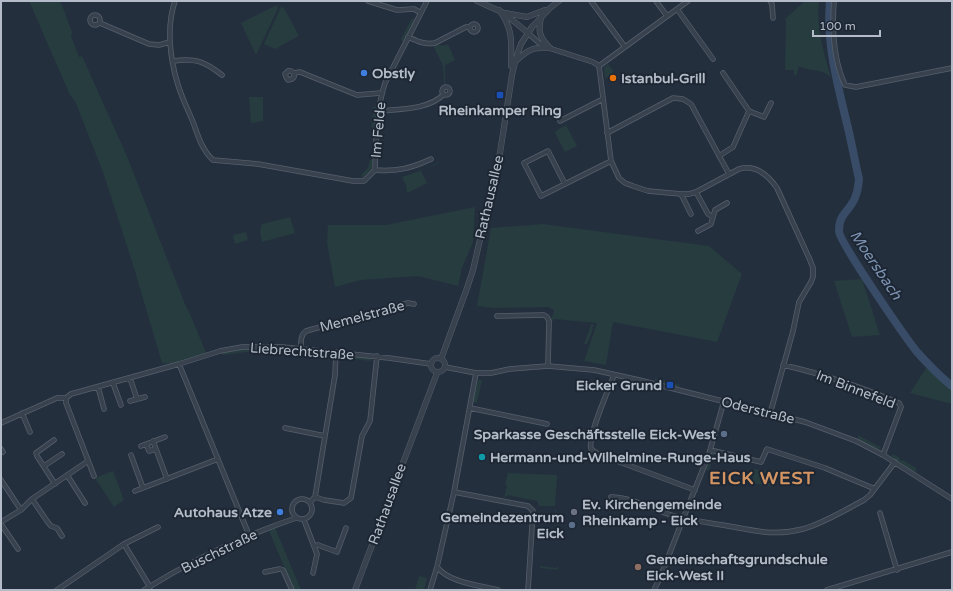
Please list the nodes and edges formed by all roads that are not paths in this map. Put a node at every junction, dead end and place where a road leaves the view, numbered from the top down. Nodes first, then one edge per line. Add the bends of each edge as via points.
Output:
1 (175, 1) edge
2 (368, 1) edge
3 (427, 1) edge
4 (477, 1) edge
5 (559, 1) edge
6 (591, 1) edge
7 (656, 1) edge
8 (688, 1) edge
9 (770, 1) edge
10 (834, 1) edge
11 (550, 8) junction
12 (677, 9) junction
13 (421, 12) junction
14 (501, 12) junction
15 (541, 16) junction
16 (667, 16) junction
17 (773, 18) dead end
18 (100, 23) dead end
19 (470, 27) dead end
20 (528, 33) junction
21 (408, 37) junction
22 (170, 42) junction
23 (624, 47) junction
24 (550, 48) junction
25 (713, 59) dead end
26 (173, 61) junction
27 (515, 62) junction
28 (599, 66) junction
29 (952, 68) edge
30 (294, 73) dead end
31 (723, 73) dead end
32 (222, 75) dead end
33 (512, 75) junction
34 (381, 93) junction
35 (444, 94) dead end
36 (603, 99) junction
37 (771, 103) dead end
38 (378, 111) junction
39 (749, 111) junction
40 (560, 121) dead end
41 (607, 133) junction
42 (719, 156) junction
43 (431, 159) dead end
44 (611, 161) junction
45 (375, 170) junction
46 (729, 174) junction
47 (565, 184) junction
48 (696, 192) junction
49 (681, 194) junction
50 (728, 204) dead end
51 (691, 214) dead end
52 (712, 217) junction
53 (698, 231) dead end
54 (414, 304) dead end
55 (497, 316) dead end
56 (301, 348) junction
57 (336, 352) junction
58 (377, 356) junction
59 (440, 358) junction
60 (180, 364) junction
61 (431, 364) junction
62 (548, 366) junction
63 (783, 366) junction
64 (445, 367) junction
65 (476, 372) junction
66 (437, 373) junction
67 (614, 375) junction
68 (130, 378) junction
69 (114, 383) junction
70 (98, 387) junction
71 (145, 397) dead end
72 (66, 398) junction
73 (137, 399) junction
74 (130, 401) dead end
75 (724, 401) junction
76 (121, 405) dead end
77 (104, 408) dead end
78 (470, 408) junction
79 (22, 413) junction
80 (770, 414) junction
81 (1, 423) edge
82 (547, 424) dead end
83 (285, 428) dead end
84 (30, 432) dead end
85 (325, 436) junction
86 (165, 437) dead end
87 (54, 440) dead end
88 (153, 441) junction
89 (146, 444) junction
90 (141, 446) dead end
91 (156, 449) junction
92 (710, 450) junction
93 (62, 454) dead end
94 (883, 455) junction
95 (131, 456) dead end
96 (218, 458) junction
97 (88, 461) junction
98 (895, 462) junction
99 (44, 466) junction
100 (67, 475) junction
101 (94, 476) dead end
102 (167, 478) junction
103 (1, 480) edge
104 (54, 484) junction
105 (144, 488) junction
106 (875, 489) junction
107 (695, 490) junction
108 (134, 491) dead end
109 (454, 492) junction
110 (315, 497) junction
111 (611, 497) dead end
112 (32, 499) junction
113 (952, 499) edge
114 (310, 502) junction
115 (85, 503) dead end
116 (21, 510) junction
117 (880, 514) dead end
118 (296, 518) junction
119 (682, 518) junction
120 (304, 520) junction
121 (1, 523) edge
122 (158, 527) dead end
123 (346, 528) dead end
124 (249, 535) junction
125 (62, 536) dead end
126 (124, 544) junction
127 (314, 546) junction
128 (18, 550) dead end
129 (952, 552) edge
130 (437, 567) junction
131 (897, 570) junction
132 (265, 572) dead end
133 (313, 573) dead end
134 (150, 587) junction
135 (57, 590) edge
136 (144, 590) edge
137 (292, 590) edge
138 (355, 590) edge
139 (430, 590) edge
140 (498, 590) edge
141 (528, 590) edge
142 (654, 590) edge
143 (827, 590) edge

1 - 22 street
2 - 13 street via 397,10 414,9
3 - 13 street, Im Felde
4 - 14 street
5 - 11 street
6 - 23 street
7 - 16 street
8 - 12 street
9 - 17 street
10 - 29 street via 832,22 835,51 845,85 856,87
11 - 14 street via 527,17
11 - 15 street, Rathausallee
12 - 16 street
12 - 25 street
13 - 21 street, Im Felde
14 - 20 street
14 - 33 street via 511,35
15 - 20 street, Rathausallee
15 - 24 street via 539,33
16 - 23 street
18 - 22 street via 149,44
19 - 21 street via 429,44
20 - 24 street via 538,43
20 - 27 street, Rathausallee
21 - 34 street, Im Felde
22 - 26 street
23 - 28 street
24 - 27 street via 530,50
24 - 28 street
26 - 32 street via 190,59 211,67
26 - 45 street, Im Felde via 178,85 202,143 213,160 258,164 353,181 364,181
27 - 33 street, Rathausallee
28 - 36 street
30 - 34 street via 306,74 357,95
31 - 39 street
33 - 59 street, Rathausallee via 500,153 473,270
34 - 38 street, Im Felde
35 - 38 street via 438,100 421,107
36 - 40 street
36 - 41 street
37 - 39 street via 764,117
38 - 45 street, Im Felde
39 - 42 street via 733,147
41 - 42 street via 673,98 683,99 691,104
41 - 44 street
42 - 46 street
43 - 45 street via 391,171
44 - 47 street
44 - 49 street via 619,178 625,183 648,191
46 - 48 street
46 - 63 street via 746,167 765,173 771,179 813,268 812,282 799,302
47 - 47 street via 548,151 524,163 541,196
48 - 49 street
48 - 52 street
49 - 51 street
50 - 52 street via 715,210
52 - 53 street via 711,224
54 - 56 street, Memelstraße via 408,303 306,331 302,336
55 - 62 street via 547,317
56 - 57 street, Liebrechtstraße
56 - 60 street, Liebrechtstraße via 242,347
57 - 58 street, Liebrechtstraße
57 - 85 street
58 - 61 street, Liebrechtstraße
58 - 110 street via 370,421 362,436 351,498 344,503
59 - 61 street
59 - 64 street
60 - 68 street, Liebrechtstraße
60 - 96 street
61 - 66 street
62 - 65 street, Oderstraße via 491,373
62 - 67 street, Oderstraße via 594,370
63 - 80 street
63 - 94 street, Im Binnefeld via 818,373 899,403 901,407
64 - 65 street, Oderstraße
64 - 66 street via 442,372
65 - 78 street
66 - 138 street, Rathausallee
67 - 75 street, Oderstraße
67 - 107 street via 590,443 592,450
68 - 69 street, Liebrechtstraße
68 - 73 street
69 - 70 street, Liebrechtstraße
69 - 76 street
70 - 72 street, Liebrechtstraße via 71,394
70 - 77 street
71 - 73 street
72 - 79 street, Liebrechtstraße via 58,398
72 - 97 street
73 - 74 street
75 - 80 street, Oderstraße
75 - 92 street
78 - 82 street
78 - 109 street
79 - 81 street, Liebrechtstraße
79 - 84 street
80 - 94 street, Oderstraße via 830,431
83 - 85 street
85 - 110 street
86 - 88 street
87 - 99 street via 36,453
88 - 89 street
88 - 91 street
89 - 90 street
89 - 91 street via 149,451
91 - 102 street
92 - 106 street via 761,462 767,449 825,468
92 - 107 street
93 - 99 street
94 - 98 street, Oderstraße
95 - 105 street
96 - 102 street
96 - 124 street
97 - 100 street
97 - 101 street
98 - 106 street
98 - 113 street, Oderstraße
99 - 104 street
100 - 104 street
100 - 115 street
102 - 105 street
103 - 116 street
104 - 112 street
105 - 108 street
106 - 119 street via 864,500 822,521 804,529 780,534
107 - 119 street
109 - 130 street
109 - 141 street via 528,506 533,511
110 - 114 street
111 - 119 street via 620,497
112 - 116 street
112 - 125 street via 51,526 57,528
114 - 118 street via 304,499 294,502 292,512
114 - 120 street via 312,513
116 - 121 street
117 - 131 street
118 - 120 street
118 - 124 street, Buschstraße
119 - 142 street
120 - 127 street
121 - 128 street
122 - 126 street
123 - 127 street via 337,552
124 - 134 street, Buschstraße
126 - 134 street
126 - 135 street
127 - 133 street via 318,554
129 - 131 street
130 - 139 street
130 - 140 street via 450,578
131 - 143 street
132 - 137 street via 283,570
134 - 136 street, Buschstraße

